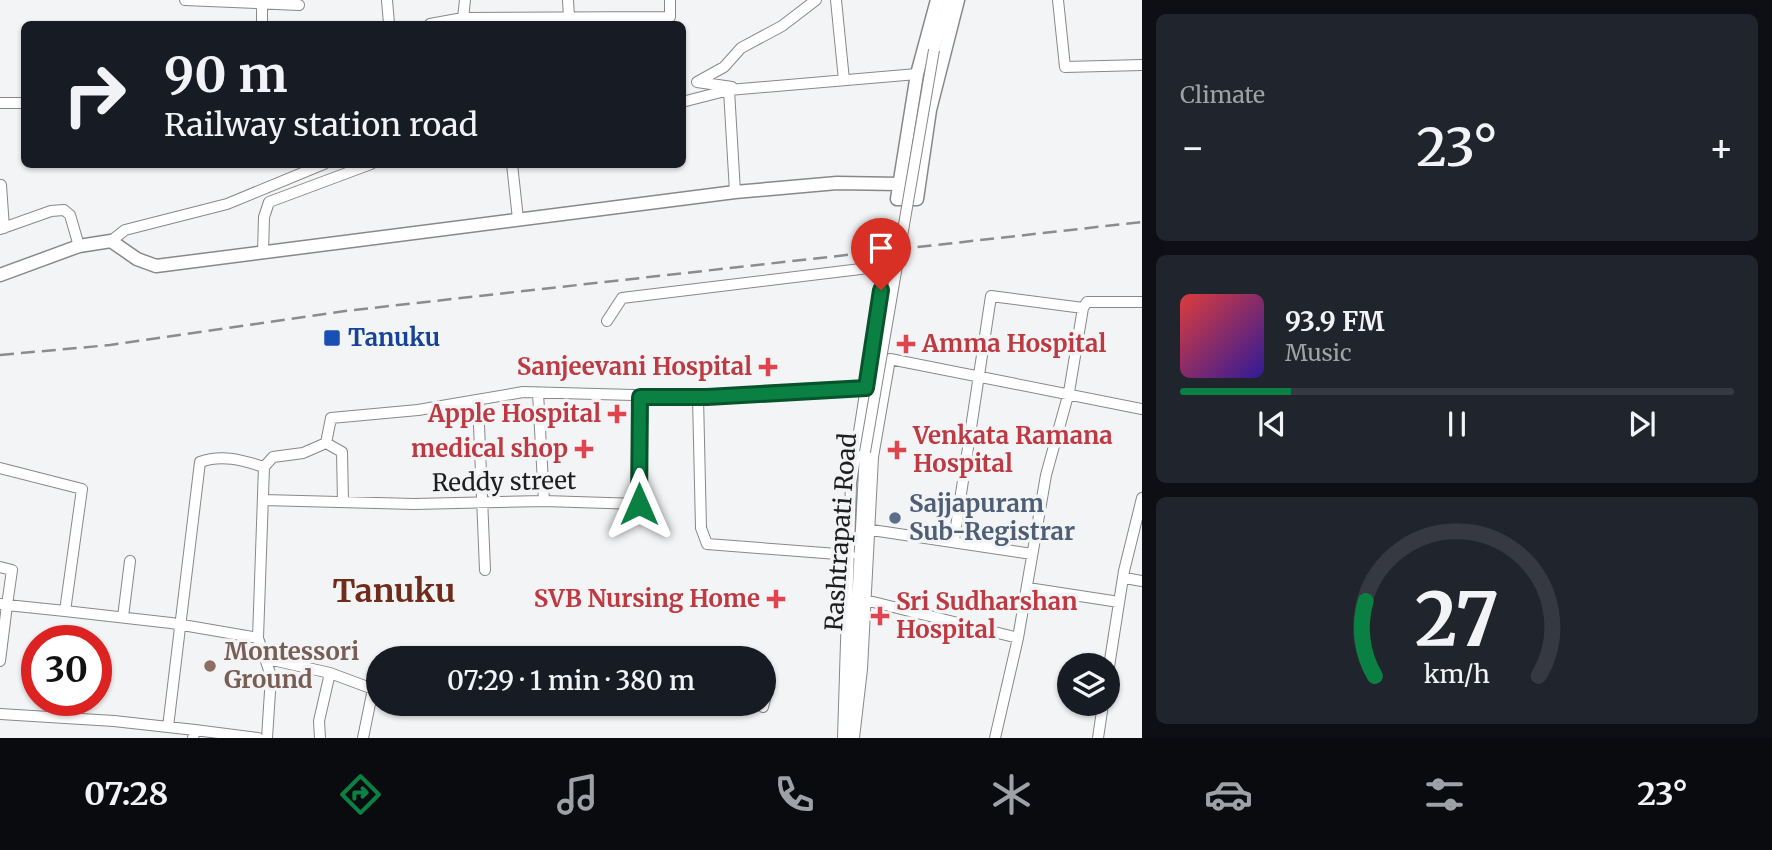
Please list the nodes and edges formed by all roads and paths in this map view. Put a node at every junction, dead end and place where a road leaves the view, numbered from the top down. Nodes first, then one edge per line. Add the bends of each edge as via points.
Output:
1 (185, 0) edge
2 (387, 0) edge
3 (465, 0) edge
4 (568, 0) edge
5 (670, 0) edge
6 (816, 0) edge
7 (836, 0) edge
8 (937, 0) edge
9 (948, 0) edge
10 (958, 0) edge
11 (1058, 0) edge
12 (262, 2) edge
13 (299, 5) dead end
14 (569, 17) junction
15 (262, 21) edge
16 (389, 21) edge
17 (463, 21) edge
18 (531, 21) edge
19 (1142, 65) edge
20 (917, 74) junction
21 (844, 80) junction
22 (745, 89) junction
23 (729, 90) junction
24 (686, 101) edge
25 (0, 103) edge
26 (21, 103) edge
27 (911, 109) junction
28 (930, 110) junction
29 (314, 168) edge
30 (360, 168) edge
31 (512, 168) edge
32 (900, 184) junction
33 (1, 185) edge
34 (735, 192) junction
35 (518, 219) junction
36 (2, 228) edge
37 (111, 242) junction
38 (79, 246) junction
39 (263, 251) junction
40 (0, 275) edge
41 (1142, 302) edge
42 (1083, 308) junction
43 (607, 321) dead end
44 (979, 377) junction
45 (866, 388) junction
46 (1069, 392) junction
47 (538, 393) junction
48 (640, 397) junction
49 (698, 397) junction
50 (478, 401) junction
51 (1142, 409) edge
52 (326, 443) junction
53 (264, 467) junction
54 (0, 468) edge
55 (1142, 498) edge
56 (263, 499) junction
57 (544, 501) junction
58 (342, 502) junction
59 (482, 503) junction
60 (866, 529) junction
61 (954, 540) junction
62 (1032, 554) junction
63 (850, 555) junction
64 (130, 561) dead end
65 (0, 568) edge
66 (485, 570) dead end
67 (1125, 578) junction
68 (1142, 582) edge
69 (1028, 588) junction
70 (862, 599) junction
71 (1119, 602) junction
72 (4, 605) edge
73 (65, 611) junction
74 (122, 617) junction
75 (179, 624) junction
76 (258, 638) junction
77 (1018, 638) junction
78 (1111, 653) edge
79 (268, 659) junction
80 (0, 661) edge
81 (330, 673) junction
82 (0, 715) edge
83 (1101, 716) edge
84 (168, 727) junction
85 (194, 734) edge
86 (258, 738) edge
87 (267, 738) edge
88 (320, 738) edge
89 (363, 738) edge
90 (843, 738) edge
91 (852, 738) edge
92 (995, 738) edge
93 (1098, 738) edge

1 - 12 street
2 - 16 street
3 - 17 street
4 - 14 street
5 - 14 street via 670,16
6 - 22 street via 697,82
7 - 21 street
8 - 20 main road
9 - 60 street, Rashtrapati Road, bridge via 934,50 865,453
10 - 28 main road
11 - 19 street via 1065,67
12 - 13 street
12 - 15 street
14 - 18 street
17 - 18 street
20 - 21 street
20 - 27 main road
21 - 22 street
22 - 23 street
23 - 24 street
23 - 34 street
25 - 26 street
27 - 28 street
27 - 32 main road
28 - 32 main road via 917,199 897,199
29 - 37 street via 227,204 125,230
30 - 39 street via 269,202
31 - 35 street
32 - 34 main road
33 - 36 street
34 - 35 main road
35 - 39 main road
36 - 38 street via 64,210 70,215
37 - 38 main road
37 - 39 main road via 156,266
38 - 40 main road
41 - 42 street via 1087,302
42 - 44 street via 991,296
42 - 46 street
43 - 45 street via 622,298 885,266
44 - 46 street
44 - 60 street via 890,359
44 - 61 street
45 - 49 street
45 - 63 street via 852,470
46 - 51 street
46 - 62 street via 1046,475
47 - 48 street
47 - 50 street
47 - 57 street
48 - 49 street
48 - 57 street, Reddy street via 639,504
49 - 63 street via 701,528 707,544
50 - 52 street via 331,418
50 - 59 street
52 - 53 street via 303,453 273,457
52 - 58 street via 342,452
53 - 56 street
53 - 75 street via 214,457 200,463
54 - 73 street via 82,489
55 - 67 street
56 - 58 street, Reddy street
56 - 76 street
57 - 59 street, Reddy street
58 - 59 street, Reddy street
59 - 66 street
60 - 61 street
60 - 70 street, Rashtrapati Road
61 - 62 street
62 - 69 street
63 - 90 street
64 - 74 street
65 - 72 street via 12,569
67 - 68 street
67 - 71 street
69 - 71 street
69 - 77 street
70 - 77 street
70 - 91 street, Rashtrapati Road
71 - 78 street
72 - 73 street
72 - 80 street
73 - 74 street
74 - 75 street
75 - 76 street
75 - 84 street
76 - 79 street
77 - 92 street
79 - 81 street
79 - 87 street
81 - 88 street via 319,721
81 - 89 street via 373,689
82 - 84 street
83 - 93 street
84 - 85 street
85 - 86 street

